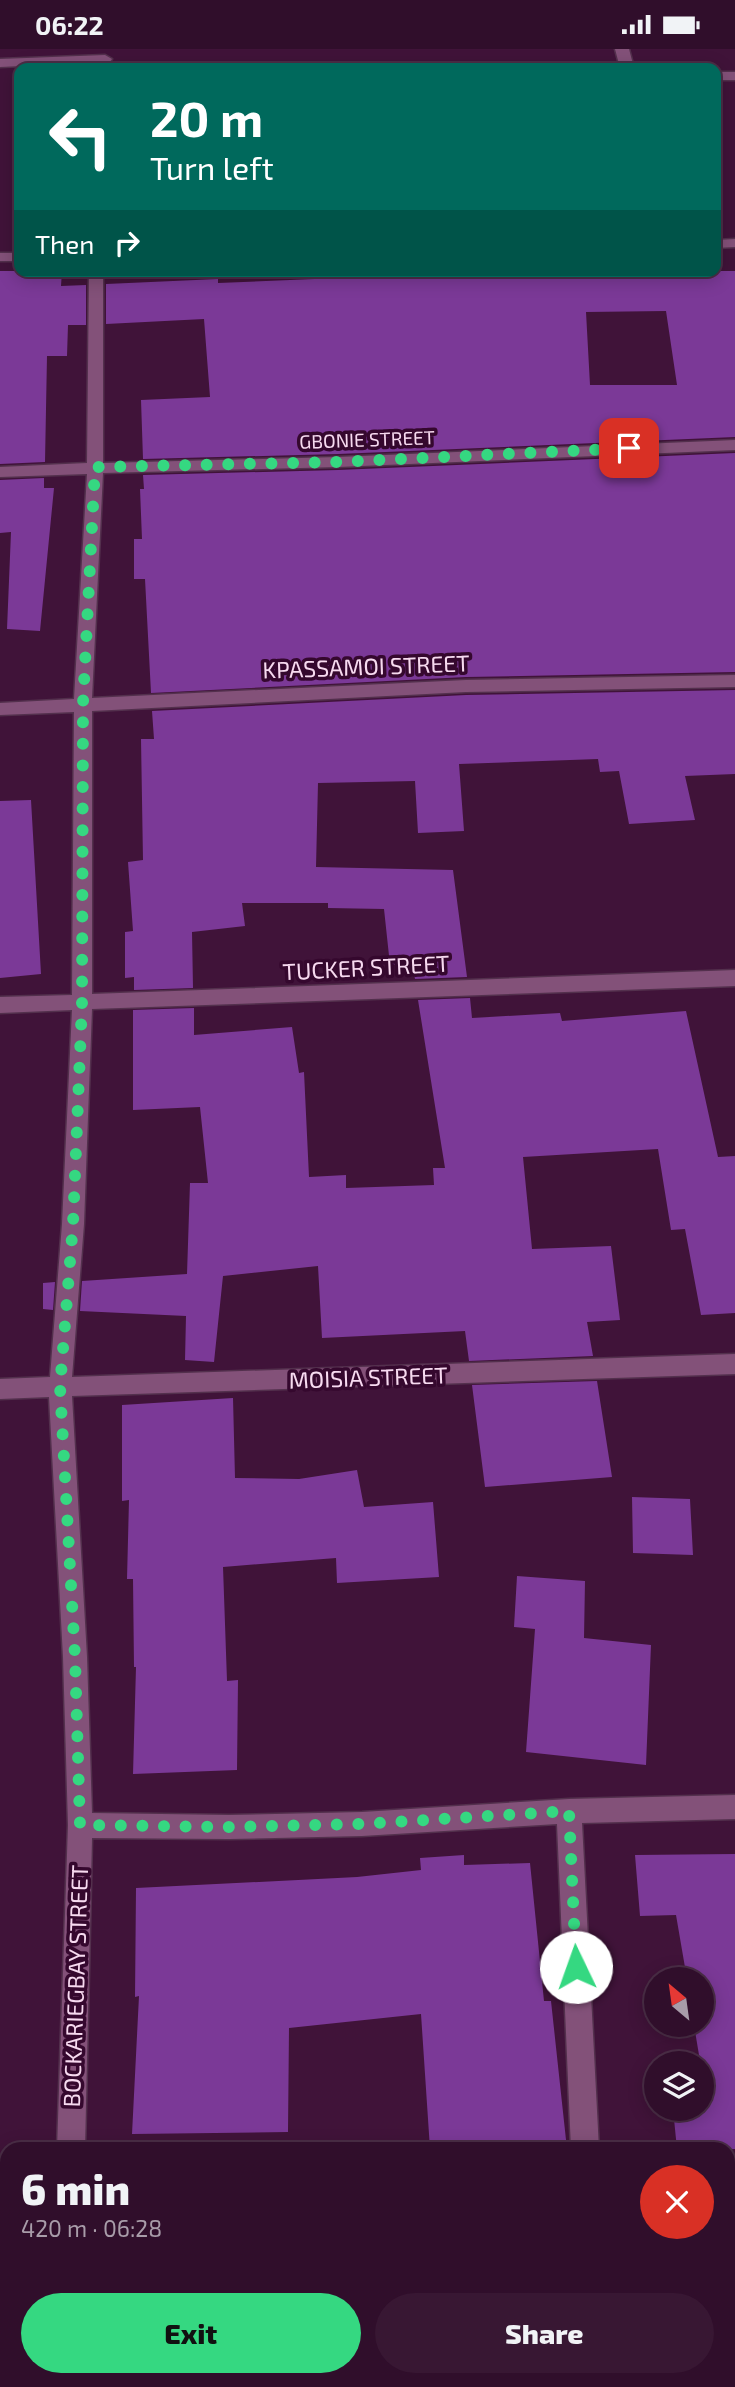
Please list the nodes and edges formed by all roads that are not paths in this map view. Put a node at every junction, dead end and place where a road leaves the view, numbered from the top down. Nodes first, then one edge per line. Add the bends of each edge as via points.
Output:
1 (106, 59) edge
2 (0, 63) edge
3 (96, 277) edge
4 (735, 445) edge
5 (95, 467) junction
6 (0, 472) edge
7 (735, 681) edge
8 (83, 703) junction
9 (0, 709) edge
10 (735, 978) edge
11 (82, 1004) junction
12 (0, 1005) edge
13 (735, 1364) edge
14 (60, 1387) junction
15 (0, 1389) edge
16 (735, 1807) edge
17 (569, 1811) junction
18 (80, 1825) junction
19 (71, 2142) edge
20 (585, 2142) edge

1 - 2 street
3 - 5 street, BOCKARIEGBAY STREET
4 - 5 street, GBONIE STREET
5 - 6 street, GBONIE STREET
5 - 8 street, BOCKARIEGBAY STREET
7 - 8 street, KPASSAMOI STREET via 466,686
8 - 9 street, KPASSAMOI STREET
8 - 11 street, BOCKARIEGBAY STREET
10 - 11 street, TUCKER STREET
11 - 12 street, TUCKER STREET
11 - 14 street, BOCKARIEGBAY STREET via 73,1224
13 - 14 street, MOISIA STREET
14 - 15 street, MOISIA STREET
14 - 18 street, BOCKARIEGBAY STREET
16 - 17 street
17 - 18 street via 362,1824
17 - 20 street
18 - 19 street, BOCKARIEGBAY STREET

